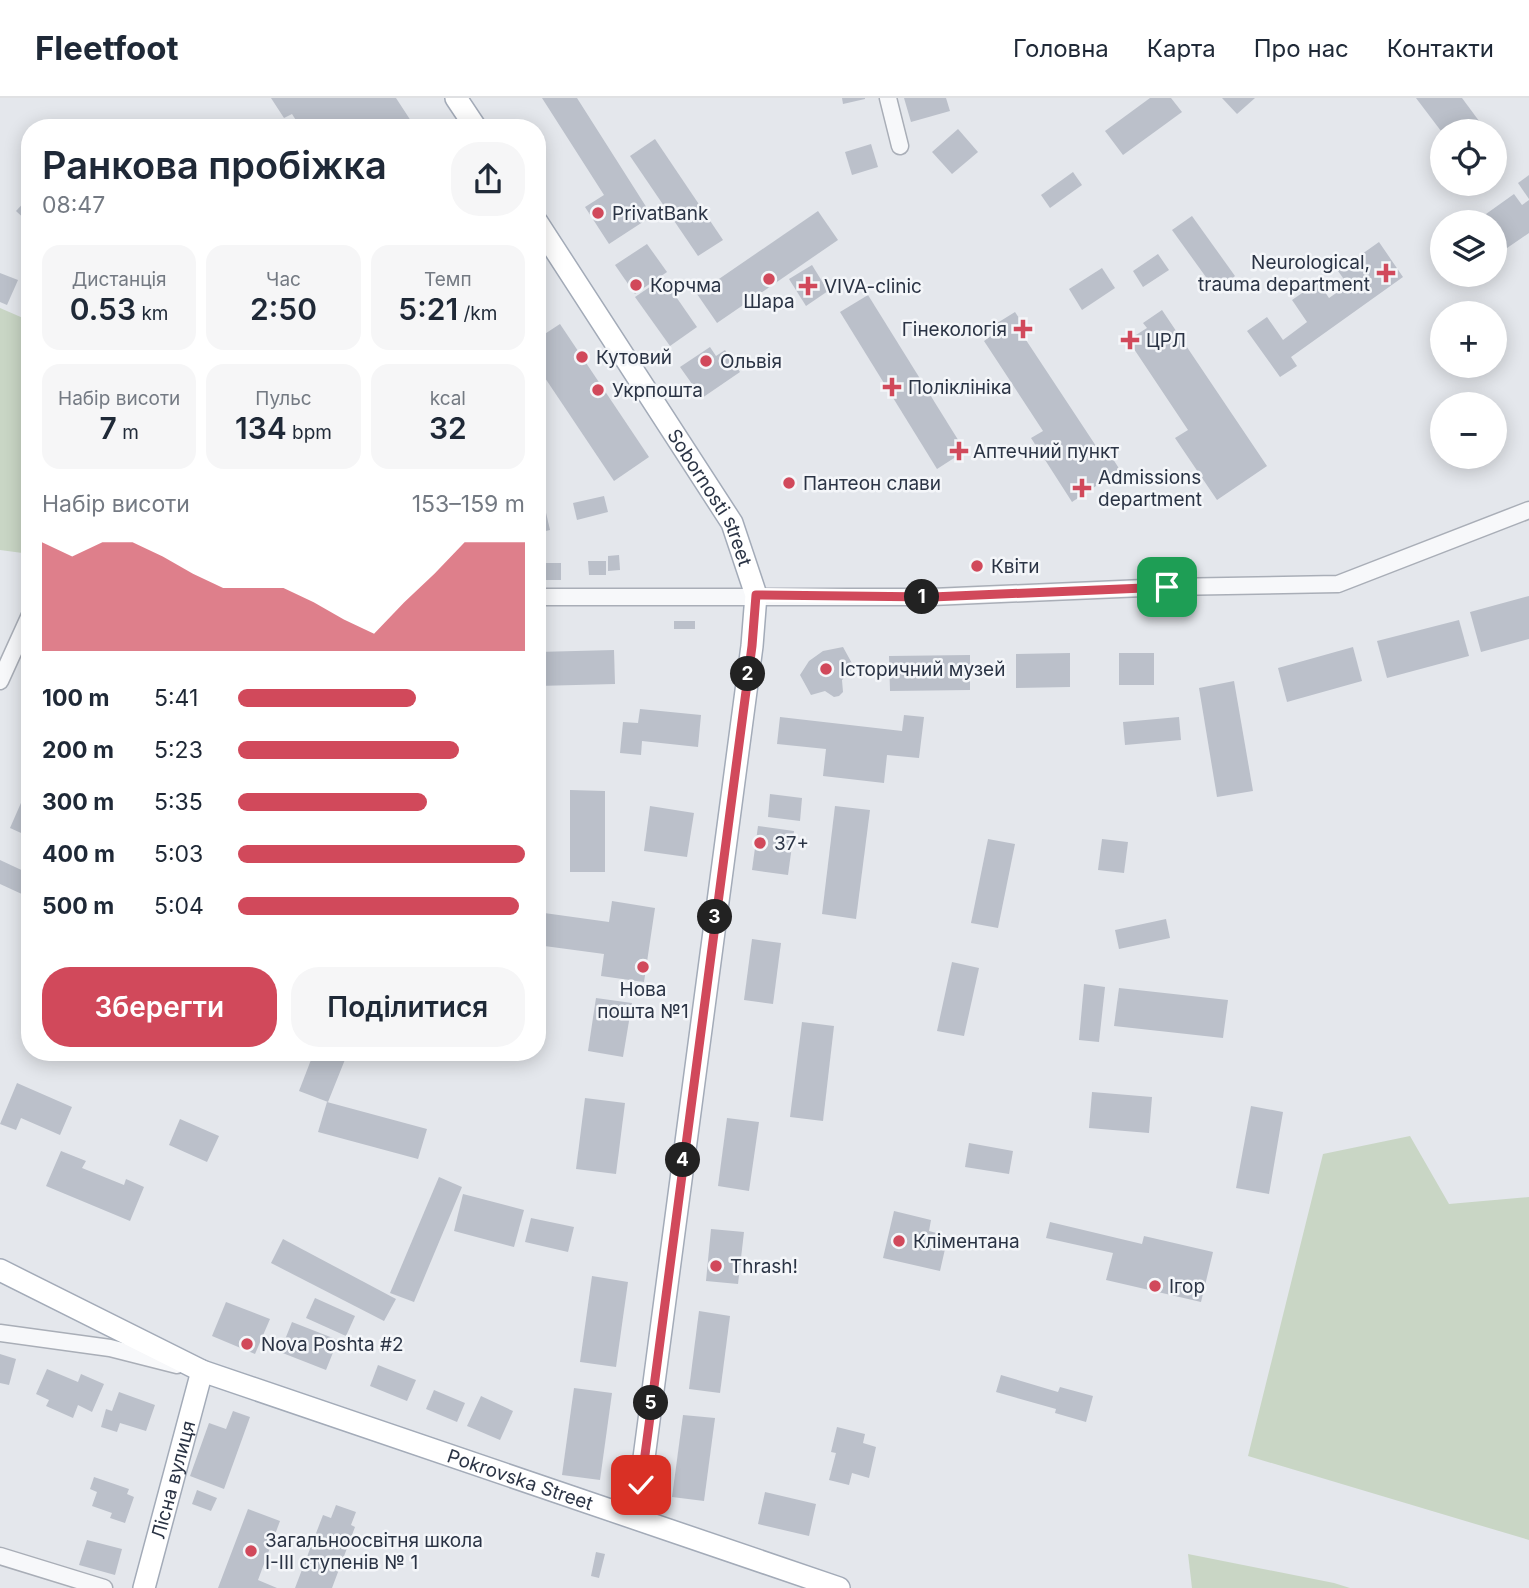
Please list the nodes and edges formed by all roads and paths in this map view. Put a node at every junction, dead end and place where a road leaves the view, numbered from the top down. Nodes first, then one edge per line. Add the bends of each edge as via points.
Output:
1 (456, 98) edge
2 (887, 98) edge
3 (470, 119) edge
4 (900, 146) dead end
5 (546, 236) edge
6 (1529, 510) edge
7 (756, 595) junction
8 (546, 597) edge
9 (21, 635) edge
10 (0, 681) edge
11 (0, 1270) edge
12 (0, 1333) edge
13 (202, 1371) junction
14 (636, 1518) junction
15 (0, 1556) edge
16 (104, 1588) edge
17 (144, 1588) edge
18 (839, 1588) edge

1 - 3 main road
2 - 4 street
5 - 7 main road, Sobornosti street via 732,523
6 - 7 street via 1338,584 932,597
7 - 8 street
7 - 14 main road, Sobornosti street
9 - 10 street
11 - 13 main road, Pokrovska Street
12 - 13 street, Pokrovska Street via 110,1348
13 - 14 main road, Pokrovska Street
13 - 17 main road, Лісна вулиця
14 - 18 main road, Pokrovska Street
15 - 16 street

